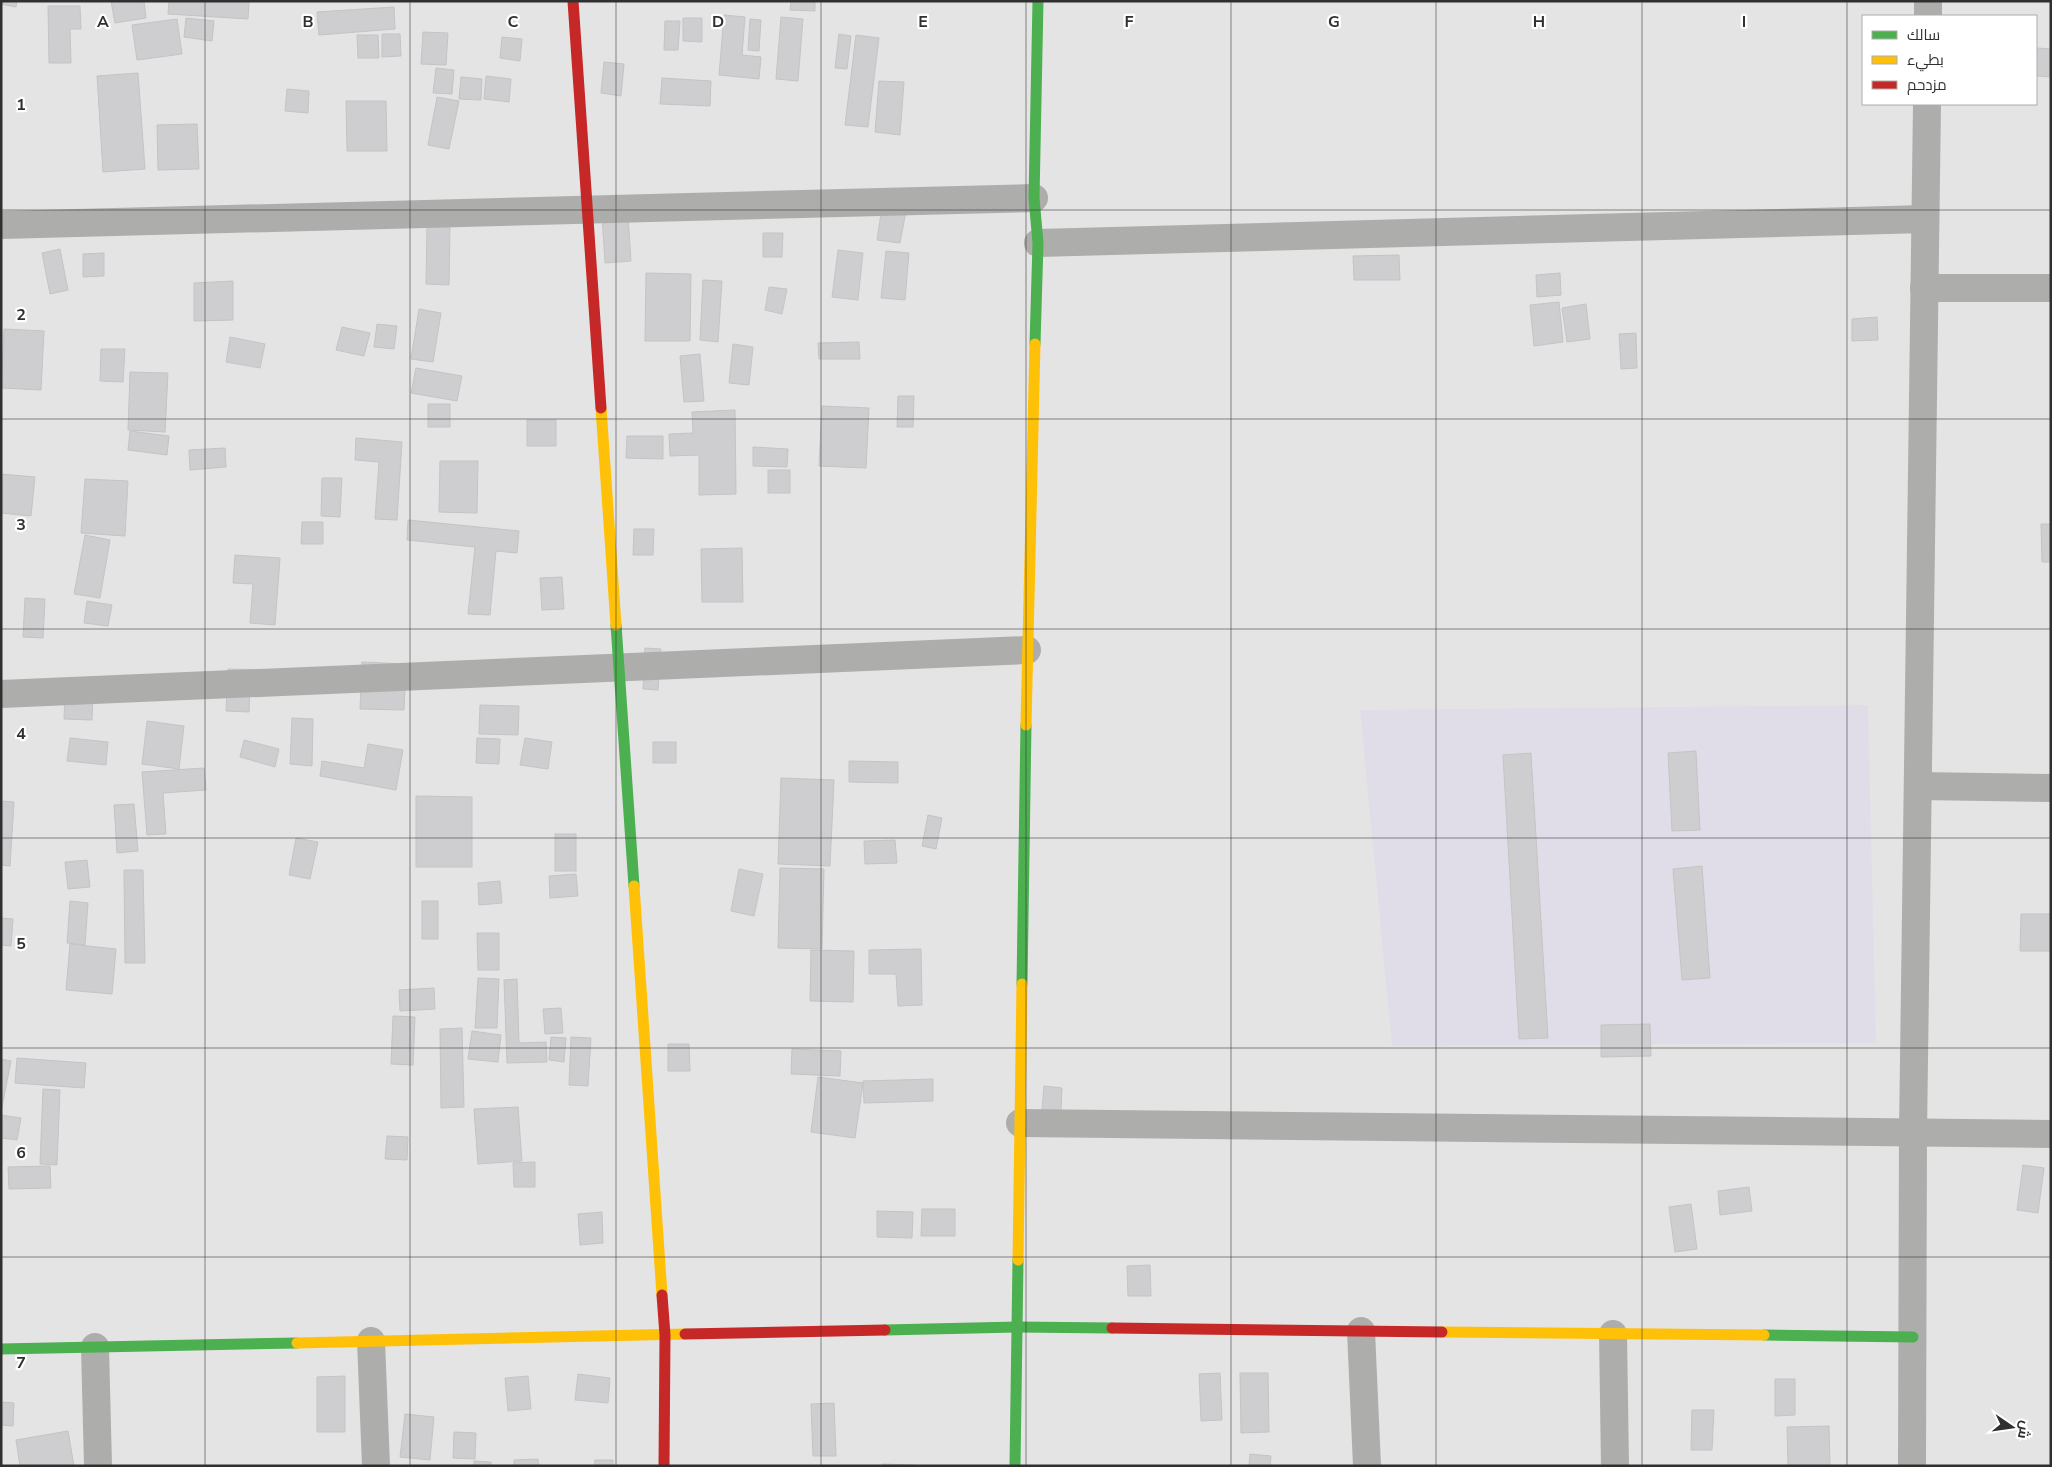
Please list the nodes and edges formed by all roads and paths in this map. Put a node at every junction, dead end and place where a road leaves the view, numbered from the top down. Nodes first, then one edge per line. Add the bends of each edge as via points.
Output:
1 (573, 1) edge
2 (1038, 1) edge
3 (1928, 1) edge
4 (1928, 15) edge
5 (1926, 105) edge
6 (1034, 198) junction
7 (587, 209) junction
8 (1925, 219) junction
9 (1, 225) edge
10 (1038, 243) junction
11 (1924, 288) junction
12 (2051, 288) edge
13 (1027, 650) junction
14 (619, 668) junction
15 (1, 694) edge
16 (1918, 786) junction
17 (2051, 788) edge
18 (1020, 1123) junction
19 (1913, 1133) junction
20 (2051, 1134) edge
21 (1017, 1327) junction
22 (1361, 1331) junction
23 (1613, 1334) junction
24 (665, 1335) junction
25 (1913, 1337) junction
26 (371, 1341) junction
27 (95, 1347) junction
28 (1, 1349) edge
29 (98, 1466) edge
30 (376, 1466) edge
31 (664, 1466) edge
32 (1015, 1466) edge
33 (1366, 1466) edge
34 (1615, 1466) edge
35 (1912, 1466) edge

1 - 7 street
2 - 6 street
3 - 4 street
5 - 8 street
6 - 7 street
6 - 10 street
7 - 9 street
7 - 14 street
8 - 10 street
8 - 11 street
10 - 13 street
11 - 12 street
11 - 16 street
13 - 14 street
13 - 18 street
14 - 15 street
14 - 24 street
16 - 17 street
16 - 19 street
18 - 19 street
18 - 21 street
19 - 20 street
19 - 25 street
21 - 22 street
21 - 24 street
21 - 32 street
22 - 23 street
22 - 33 street
23 - 25 street
23 - 34 street
24 - 26 street
24 - 31 street
25 - 35 street
26 - 27 street
26 - 30 street
27 - 28 street
27 - 29 street

